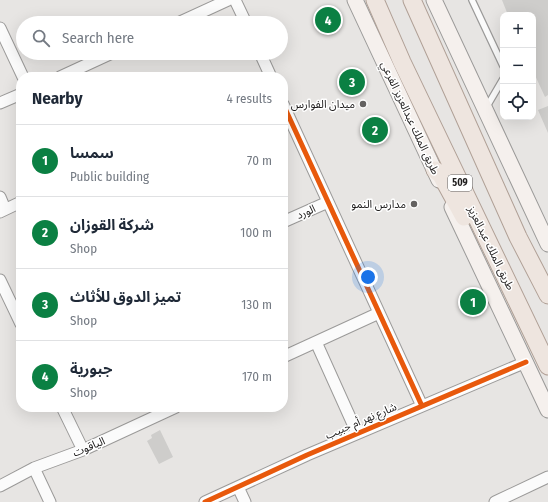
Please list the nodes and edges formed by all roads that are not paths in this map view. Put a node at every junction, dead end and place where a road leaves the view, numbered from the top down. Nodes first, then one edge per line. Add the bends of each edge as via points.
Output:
1 (228, 0) edge
2 (235, 0) edge
3 (355, 0) edge
4 (375, 0) edge
5 (412, 0) edge
6 (434, 0) edge
7 (472, 0) edge
8 (193, 16) edge
9 (243, 16) edge
10 (0, 28) edge
11 (97, 60) edge
12 (263, 60) edge
13 (500, 60) edge
14 (21, 72) edge
15 (71, 72) edge
16 (269, 72) edge
17 (501, 84) edge
18 (16, 96) edge
19 (0, 103) edge
20 (485, 110) junction
21 (288, 115) edge
22 (435, 170) junction
23 (0, 197) edge
24 (328, 202) junction
25 (16, 204) edge
26 (3, 210) edge
27 (288, 220) edge
28 (548, 244) edge
29 (0, 280) edge
30 (548, 295) edge
31 (517, 302) junction
32 (379, 313) junction
33 (16, 314) edge
34 (316, 342) junction
35 (288, 355) edge
36 (526, 362) junction
37 (548, 366) edge
38 (422, 406) junction
39 (548, 410) edge
40 (64, 412) edge
41 (165, 412) edge
42 (358, 433) junction
43 (83, 450) junction
44 (34, 468) junction
45 (548, 477) edge
46 (0, 486) edge
47 (238, 487) junction
48 (50, 502) edge
49 (205, 502) edge
50 (245, 502) edge
51 (495, 502) edge

1 - 8 street
2 - 9 street
3 - 22 main road, طريق الملك عبدالعزيز الفرعي
4 - 31 main road, طريق الملك عبدالعزيز / 509
5 - 30 main road, 509 via 518,237
6 - 20 main road
7 - 13 lane
10 - 14 street
11 - 15 street
12 - 16 street
17 - 20 lane
18 - 19 street
20 - 28 main road
21 - 24 street
22 - 31 main road via 442,175 494,273
22 - 36 main road, طريق الملك عبدالعزيز الفرعي
23 - 26 street
24 - 27 street, الورد
24 - 32 street
25 - 26 street
29 - 33 street
31 - 37 main road, طريق الملك عبدالعزيز / 509
32 - 34 street
32 - 38 street
34 - 35 street
34 - 42 street
36 - 38 street, شارع نهر أم حبيب
36 - 39 main road, طريق الملك عبدالعزيز الفرعي
38 - 42 street, شارع نهر أم حبيب
40 - 43 street
41 - 43 street, الياقوت
42 - 47 street, شارع نهر أم حبيب
43 - 44 street, الياقوت
44 - 46 street, الياقوت
44 - 48 street
45 - 51 street
47 - 49 street, شارع نهر أم حبيب
47 - 50 street

